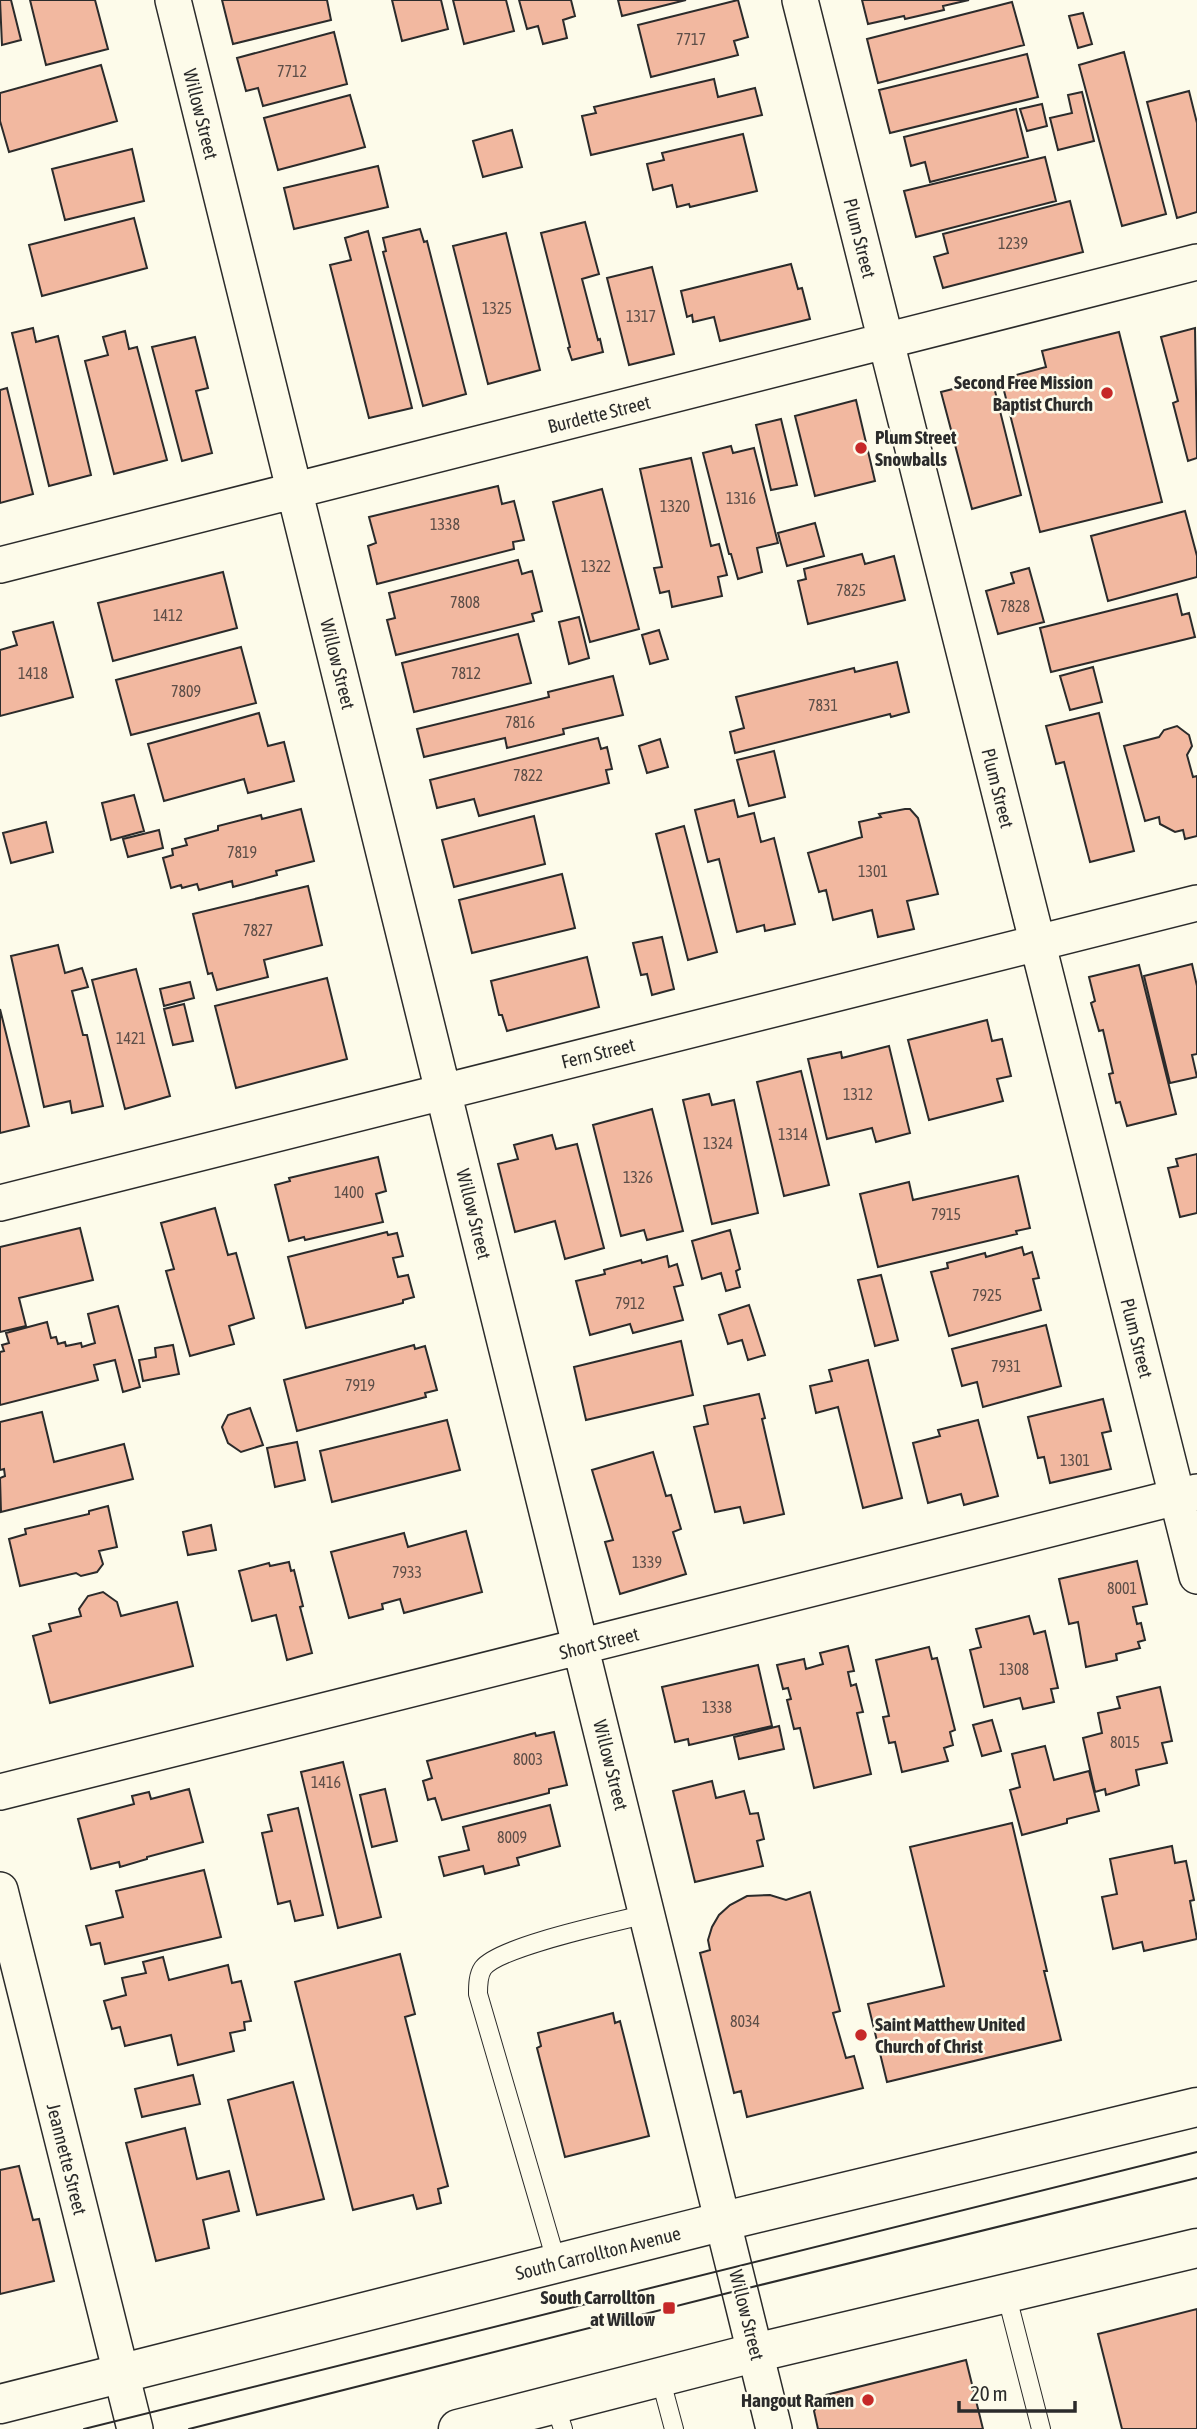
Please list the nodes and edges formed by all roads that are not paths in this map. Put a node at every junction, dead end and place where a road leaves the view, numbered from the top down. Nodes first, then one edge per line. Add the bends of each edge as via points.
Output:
1 (173, 0) edge
2 (800, 0) edge
3 (1197, 262) edge
4 (886, 341) junction
5 (295, 491) junction
6 (0, 565) edge
7 (1197, 904) edge
8 (1037, 943) junction
9 (444, 1092) junction
10 (0, 1203) edge
11 (1187, 1495) edge
12 (1197, 1576) edge
13 (582, 1647) junction
14 (0, 1793) edge
15 (0, 1890) edge
16 (648, 1914) junction
17 (1197, 2107) edge
18 (724, 2221) junction
19 (1197, 2248) edge
20 (557, 2264) junction
21 (1006, 2293) junction
22 (756, 2353) junction
23 (121, 2375) junction
24 (660, 2377) junction
25 (0, 2404) edge
26 (559, 2416) edge
27 (135, 2429) edge
28 (458, 2429) edge
29 (674, 2429) edge
30 (774, 2429) edge
31 (1041, 2429) edge

1 - 5 street, Willow Street
2 - 4 street, Plum Street
3 - 4 street, Burdette Street
4 - 5 street, Burdette Street
4 - 8 street, Plum Street
5 - 6 street, Burdette Street
5 - 9 street, Willow Street
7 - 8 street, Fern Street
8 - 9 street, Fern Street
8 - 11 street, Plum Street
9 - 10 street, Fern Street
9 - 13 street, Willow Street
11 - 12 street, Plum Street
11 - 13 street, Short Street
13 - 14 street, Short Street
13 - 16 street, Willow Street
15 - 23 street, Jeannette Street
16 - 18 street, Willow Street
16 - 20 lane via 500,1955 478,1980 478,1994
17 - 18 main road, South Carrollton Avenue
18 - 20 main road, South Carrollton Avenue
18 - 22 street, Willow Street
19 - 21 main road
20 - 23 main road, South Carrollton Avenue
21 - 22 main road
21 - 31 lane
22 - 24 main road
22 - 30 street, Willow Street
23 - 25 main road, South Carrollton Avenue
23 - 27 street, Jeannette Street
24 - 26 main road
24 - 29 lane
26 - 28 main road

